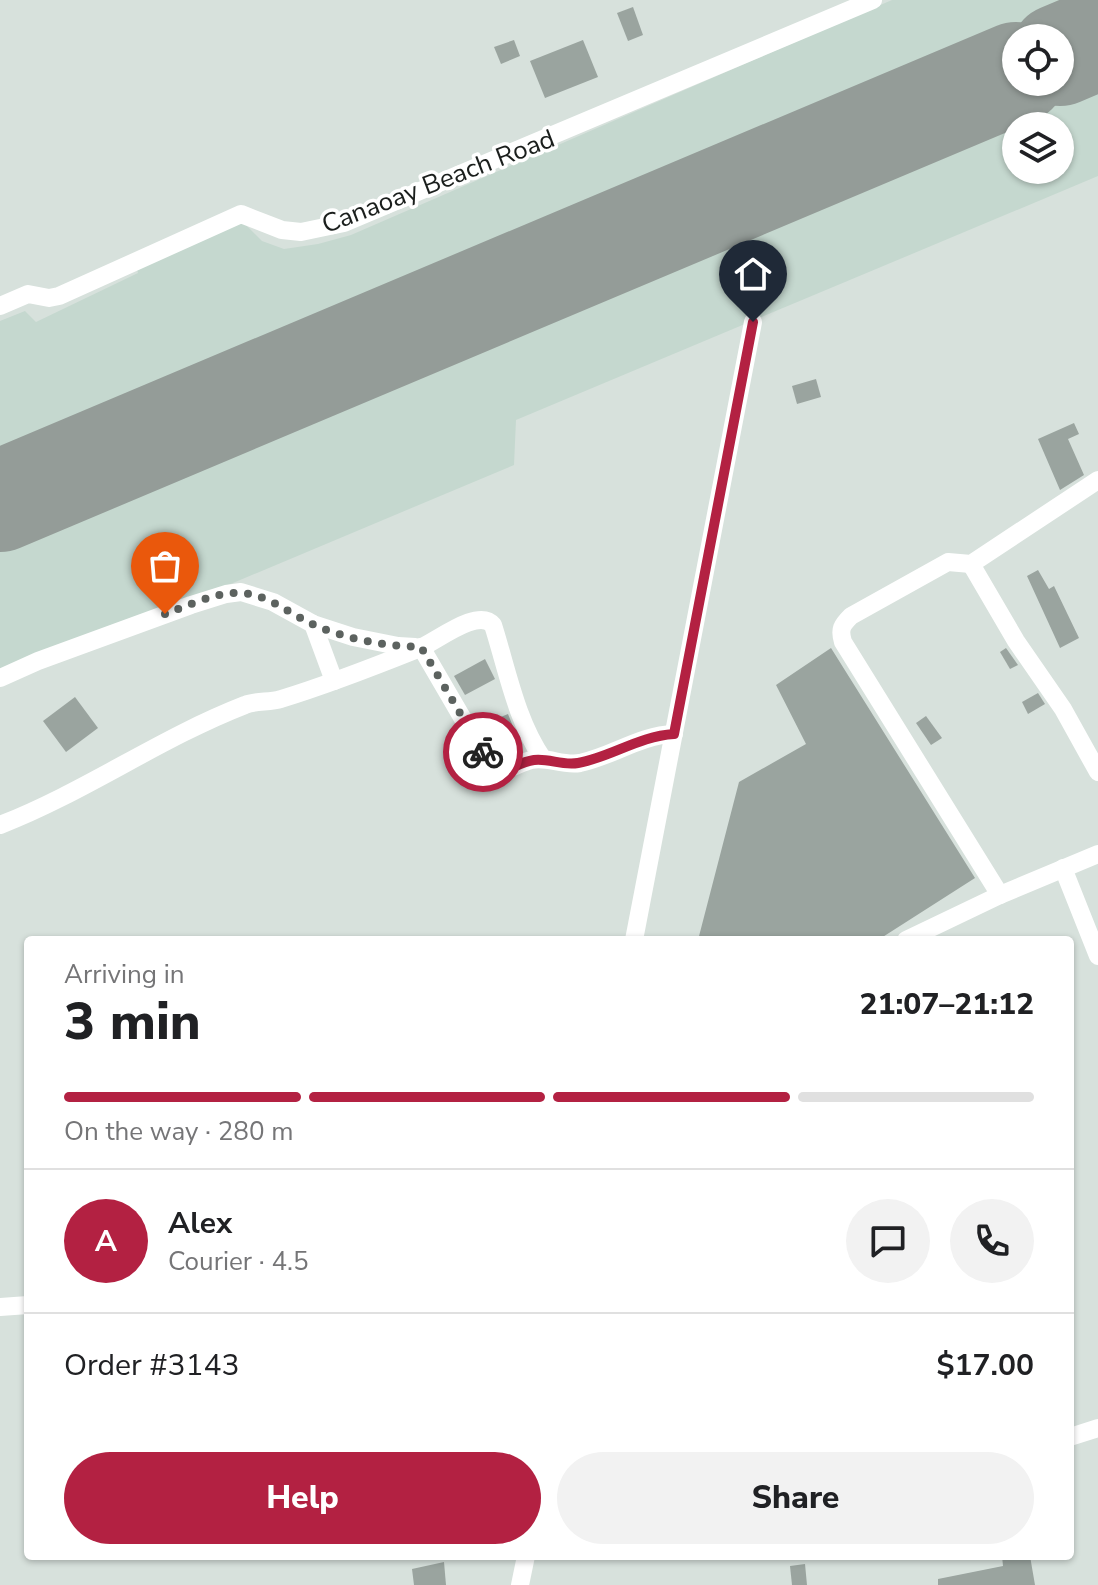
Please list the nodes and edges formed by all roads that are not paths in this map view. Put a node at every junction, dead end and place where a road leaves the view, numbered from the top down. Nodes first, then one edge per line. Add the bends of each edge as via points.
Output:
1 (873, 0) edge
2 (0, 306) edge
3 (753, 322) dead end
4 (1098, 480) edge
5 (971, 564) junction
6 (313, 624) junction
7 (421, 647) junction
8 (0, 678) edge
9 (334, 681) junction
10 (674, 734) junction
11 (543, 759) junction
12 (1098, 772) edge
13 (0, 825) edge
14 (1098, 854) edge
15 (1063, 868) junction
16 (1000, 895) junction
17 (635, 936) edge
18 (914, 936) edge
19 (1098, 956) edge
20 (24, 1305) edge
21 (0, 1307) edge
22 (1098, 1428) edge
23 (1074, 1436) edge
24 (525, 1560) edge
25 (520, 1585) edge

1 - 2 street, Canaoay Beach Road via 344,223 301,232 241,214 59,296 28,294
3 - 10 street
4 - 5 street
5 - 12 street
5 - 16 street via 948,562 851,616 840,632
6 - 7 street via 382,643
6 - 8 street via 257,596 226,594
6 - 9 street
7 - 9 street
7 - 11 street via 491,767 509,770
7 - 11 street via 469,621 489,621 534,747
9 - 13 street via 276,701 247,704
10 - 11 street via 654,735 580,763
10 - 17 street
14 - 15 street
15 - 16 street
15 - 19 street
16 - 18 street
20 - 21 street
22 - 23 street
24 - 25 street

